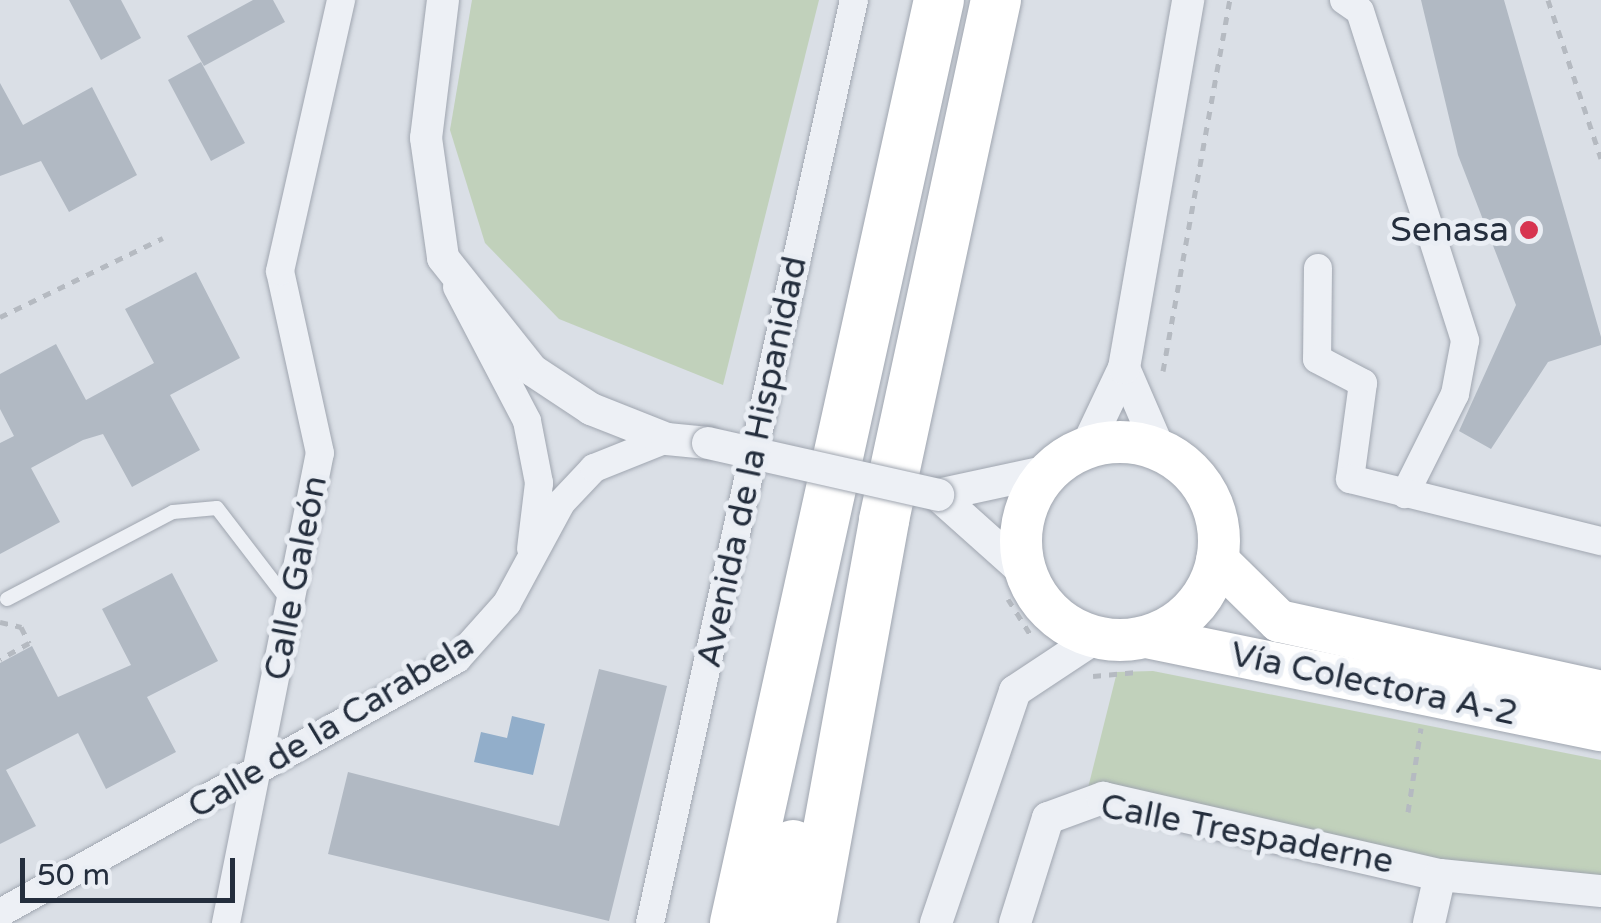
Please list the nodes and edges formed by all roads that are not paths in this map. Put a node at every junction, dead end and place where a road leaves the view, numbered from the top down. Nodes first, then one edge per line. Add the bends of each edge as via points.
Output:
1 (342, 0) edge
2 (443, 0) edge
3 (854, 0) edge
4 (940, 0) edge
5 (1188, 0) edge
6 (1344, 0) edge
7 (992, 17) edge
8 (433, 210) junction
9 (444, 258) junction
10 (1318, 268) dead end
11 (1124, 368) junction
12 (668, 439) junction
13 (708, 443) junction
14 (1086, 448) junction
15 (1159, 450) junction
16 (1049, 471) junction
17 (1405, 494) junction
18 (938, 495) junction
19 (884, 520) junction
20 (1601, 542) edge
21 (1218, 560) junction
22 (530, 566) junction
23 (1024, 572) junction
24 (8, 599) dead end
25 (294, 607) junction
26 (1146, 637) junction
27 (1095, 638) junction
28 (1601, 692) edge
29 (1601, 730) edge
30 (252, 780) junction
31 (1440, 875) junction
32 (1601, 891) edge
33 (5, 907) edge
34 (226, 923) edge
35 (650, 923) edge
36 (735, 923) edge
37 (775, 923) edge
38 (811, 923) edge
39 (936, 923) edge
40 (1015, 923) edge
41 (1429, 923) edge

1 - 25 street, Calle Galeón via 280,271 320,454
2 - 8 street, Calle de la Carabela via 426,138
3 - 35 street, Avenida de la Hispanidad
4 - 36 highway
5 - 11 street
6 - 17 street via 1360,11 1465,342 1455,394
7 - 19 highway
8 - 9 street, Calle de la Carabela
8 - 13 street, Calle de la Carabela via 505,319 544,358 598,394
9 - 12 street, Calle de la Carabela via 532,370 591,409
9 - 22 street, Calle de la Carabela via 528,421 539,483
10 - 17 street via 1316,359 1363,383 1350,480
11 - 14 street
11 - 15 street
12 - 13 street, Calle de la Carabela
12 - 22 street, Calle de la Carabela via 594,468 561,503
13 - 18 street, bridge
14 - 15 main road
14 - 16 main road
15 - 21 main road via 1201,483 1219,533
16 - 18 street
16 - 23 main road via 1028,501
17 - 20 street
18 - 23 street
19 - 37 highway
19 - 38 highway
21 - 26 main road via 1193,609
21 - 28 main road, Vía Colectora A-2 via 1280,621
22 - 30 street, Calle de la Carabela via 456,659
23 - 27 main road via 1051,614
24 - 25 lane via 173,512 217,508
25 - 30 street, Calle Galeón
26 - 27 main road
26 - 29 main road, Vía Colectora A-2
27 - 39 street via 1015,691
30 - 33 street, Calle de la Carabela
30 - 34 street, Calle Galeón
31 - 32 street, Calle Trespaderne
31 - 40 street, Calle Trespaderne via 1103,798 1048,818
31 - 41 street, Calle Trespaderne

